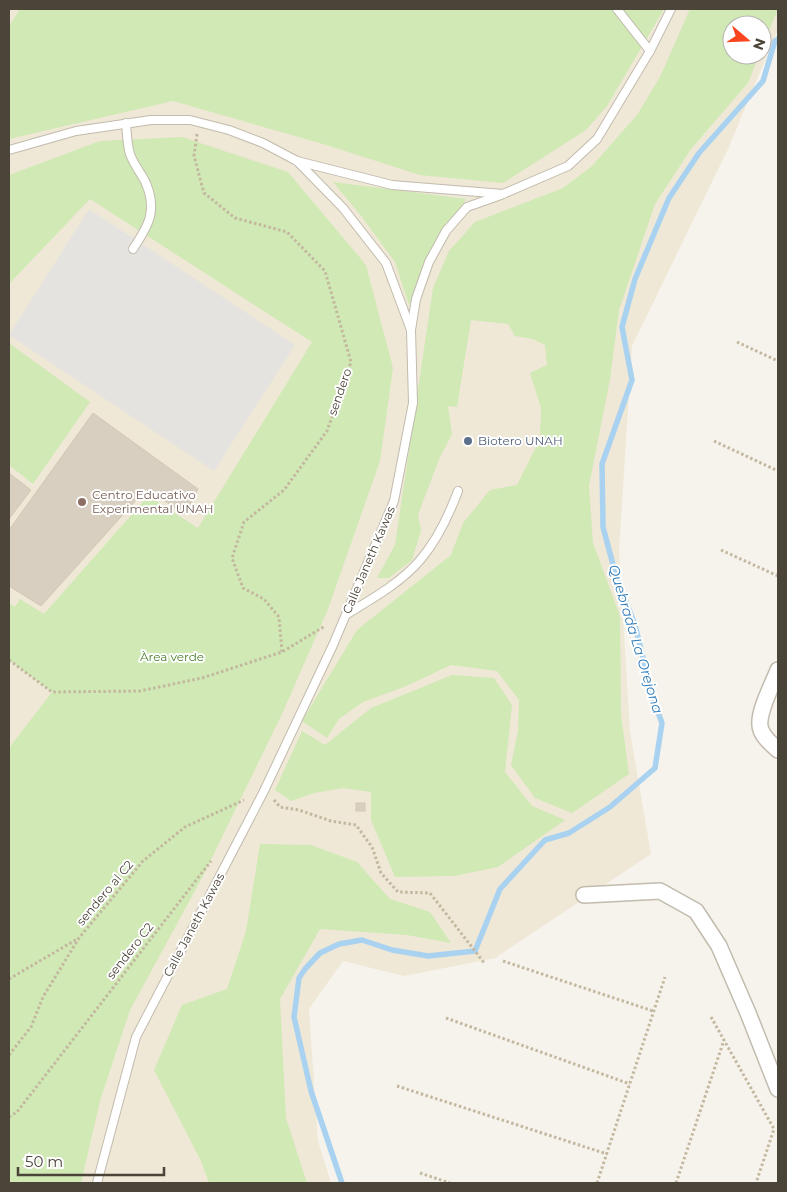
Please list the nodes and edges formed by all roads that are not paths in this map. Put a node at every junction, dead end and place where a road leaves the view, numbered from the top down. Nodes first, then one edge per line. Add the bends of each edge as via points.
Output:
1 (617, 9) edge
2 (672, 9) edge
3 (650, 52) junction
4 (126, 123) junction
5 (9, 150) edge
6 (297, 161) junction
7 (503, 194) junction
8 (133, 249) dead end
9 (410, 330) junction
10 (458, 491) dead end
11 (347, 614) junction
12 (778, 670) edge
13 (778, 750) edge
14 (584, 895) dead end
15 (778, 1089) edge
16 (97, 1183) edge

1 - 3 lane
2 - 3 lane
3 - 7 lane via 597,139 568,166
4 - 5 lane, Calle Janeth Kawas via 76,131
4 - 6 lane, Calle Janeth Kawas via 190,120 263,143
4 - 8 lane via 130,154 151,197 147,227
6 - 7 lane via 392,185
6 - 9 lane, Calle Janeth Kawas via 343,208 386,264
7 - 9 lane via 467,208 446,231 429,262 416,299
9 - 11 lane, Calle Janeth Kawas via 413,403 394,501
10 - 11 lane via 446,522 421,560 387,590
11 - 16 lane, Calle Janeth Kawas via 263,793 136,1037
12 - 13 street via 760,716 760,729
14 - 15 street via 660,891 696,911 719,946

